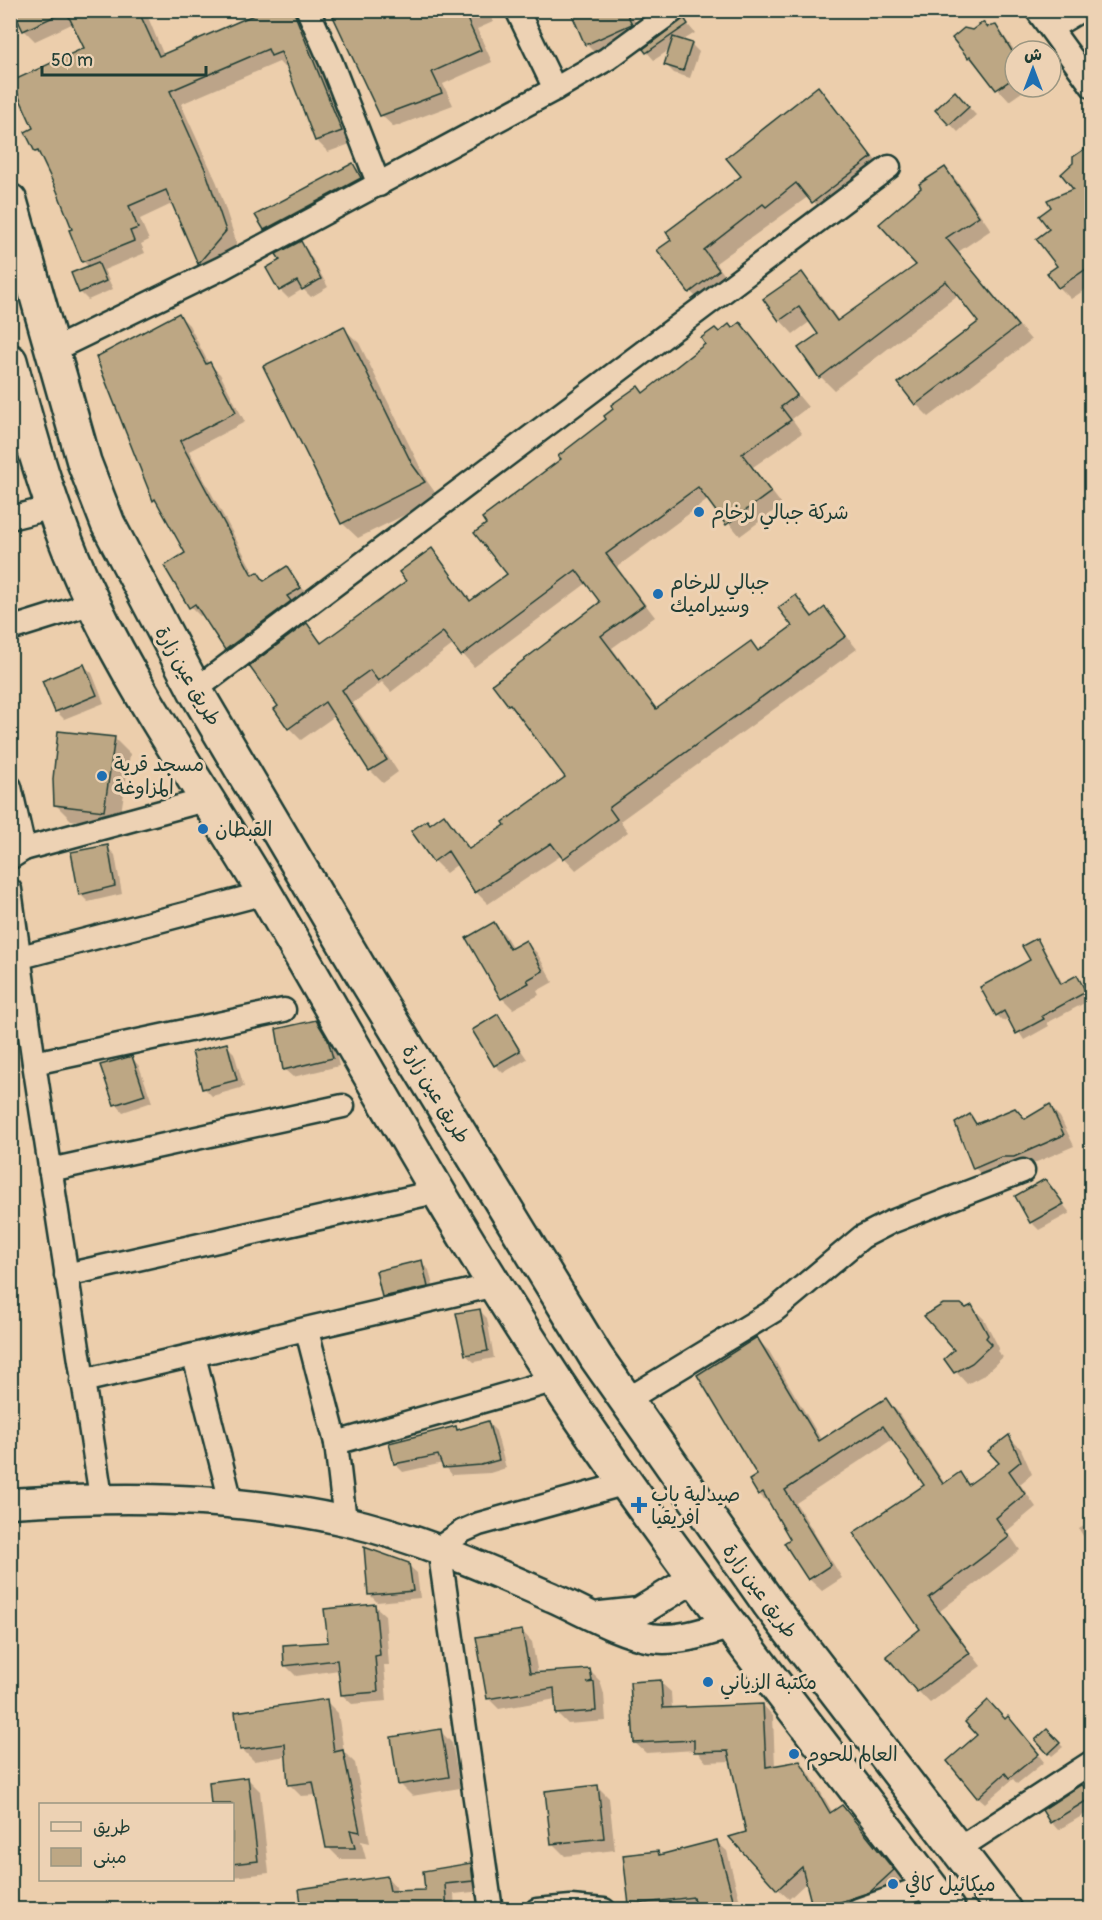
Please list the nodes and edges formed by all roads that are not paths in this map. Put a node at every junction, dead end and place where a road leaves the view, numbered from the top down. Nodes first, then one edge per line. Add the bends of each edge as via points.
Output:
1 (308, 10) edge
2 (518, 10) edge
3 (674, 10) edge
4 (1036, 10) edge
5 (1081, 10) edge
6 (1051, 28) junction
7 (1092, 86) edge
8 (555, 89) junction
9 (889, 167) dead end
10 (379, 185) junction
11 (10, 201) edge
12 (53, 350) junction
13 (10, 361) edge
14 (53, 507) junction
15 (10, 518) edge
16 (93, 603) junction
17 (10, 629) edge
18 (195, 690) junction
19 (10, 787) edge
20 (206, 800) junction
21 (17, 853) edge
22 (10, 890) edge
23 (265, 893) junction
24 (21, 957) junction
25 (284, 1010) dead end
26 (34, 1063) junction
27 (343, 1106) dead end
28 (50, 1170) junction
29 (1023, 1171) dead end
30 (440, 1191) junction
31 (66, 1275) junction
32 (495, 1285) junction
33 (307, 1331) junction
34 (194, 1356) junction
35 (556, 1380) junction
36 (82, 1382) junction
37 (625, 1401) junction
38 (336, 1443) junction
39 (627, 1483) junction
40 (101, 1497) junction
41 (231, 1502) junction
42 (10, 1503) edge
43 (345, 1521) junction
44 (439, 1548) junction
45 (696, 1577) junction
46 (596, 1617) junction
47 (731, 1624) junction
48 (1092, 1762) edge
49 (958, 1849) junction
50 (939, 1897) edge
51 (491, 1910) edge
52 (537, 1910) edge
53 (604, 1910) edge
54 (858, 1910) edge
55 (1004, 1910) edge

1 - 10 street
2 - 8 street
3 - 8 street
4 - 6 street
5 - 6 street
6 - 7 street
8 - 10 street
9 - 18 street
10 - 12 street
11 - 12 main road, طريق عين زارة
12 - 18 main road, طريق عين زارة via 84,462 108,524
13 - 14 main road
14 - 15 street
14 - 16 main road
16 - 17 street
16 - 20 main road via 150,710
18 - 37 main road, طريق عين زارة via 371,988
19 - 21 street
20 - 21 street
20 - 23 main road
22 - 24 street
23 - 24 street
23 - 30 main road
24 - 26 street
25 - 26 street
26 - 28 street
27 - 28 street
28 - 31 street
29 - 37 street via 862,1237 776,1310
30 - 31 street
30 - 32 main road
31 - 36 street
32 - 33 street
32 - 35 main road
33 - 34 street
33 - 38 street
34 - 36 street
34 - 41 street
35 - 38 street
35 - 39 main road
36 - 40 street
37 - 49 main road, طريق عين زارة via 770,1605
38 - 43 street
39 - 44 street via 479,1524
39 - 45 main road
40 - 41 street
40 - 42 street
41 - 43 street
43 - 44 street
44 - 46 street
44 - 51 street
45 - 46 street via 639,1612
45 - 47 main road
46 - 47 street via 652,1638 674,1638
47 - 50 main road
48 - 49 street
49 - 55 main road, طريق عين زارة
50 - 54 street
52 - 53 street

